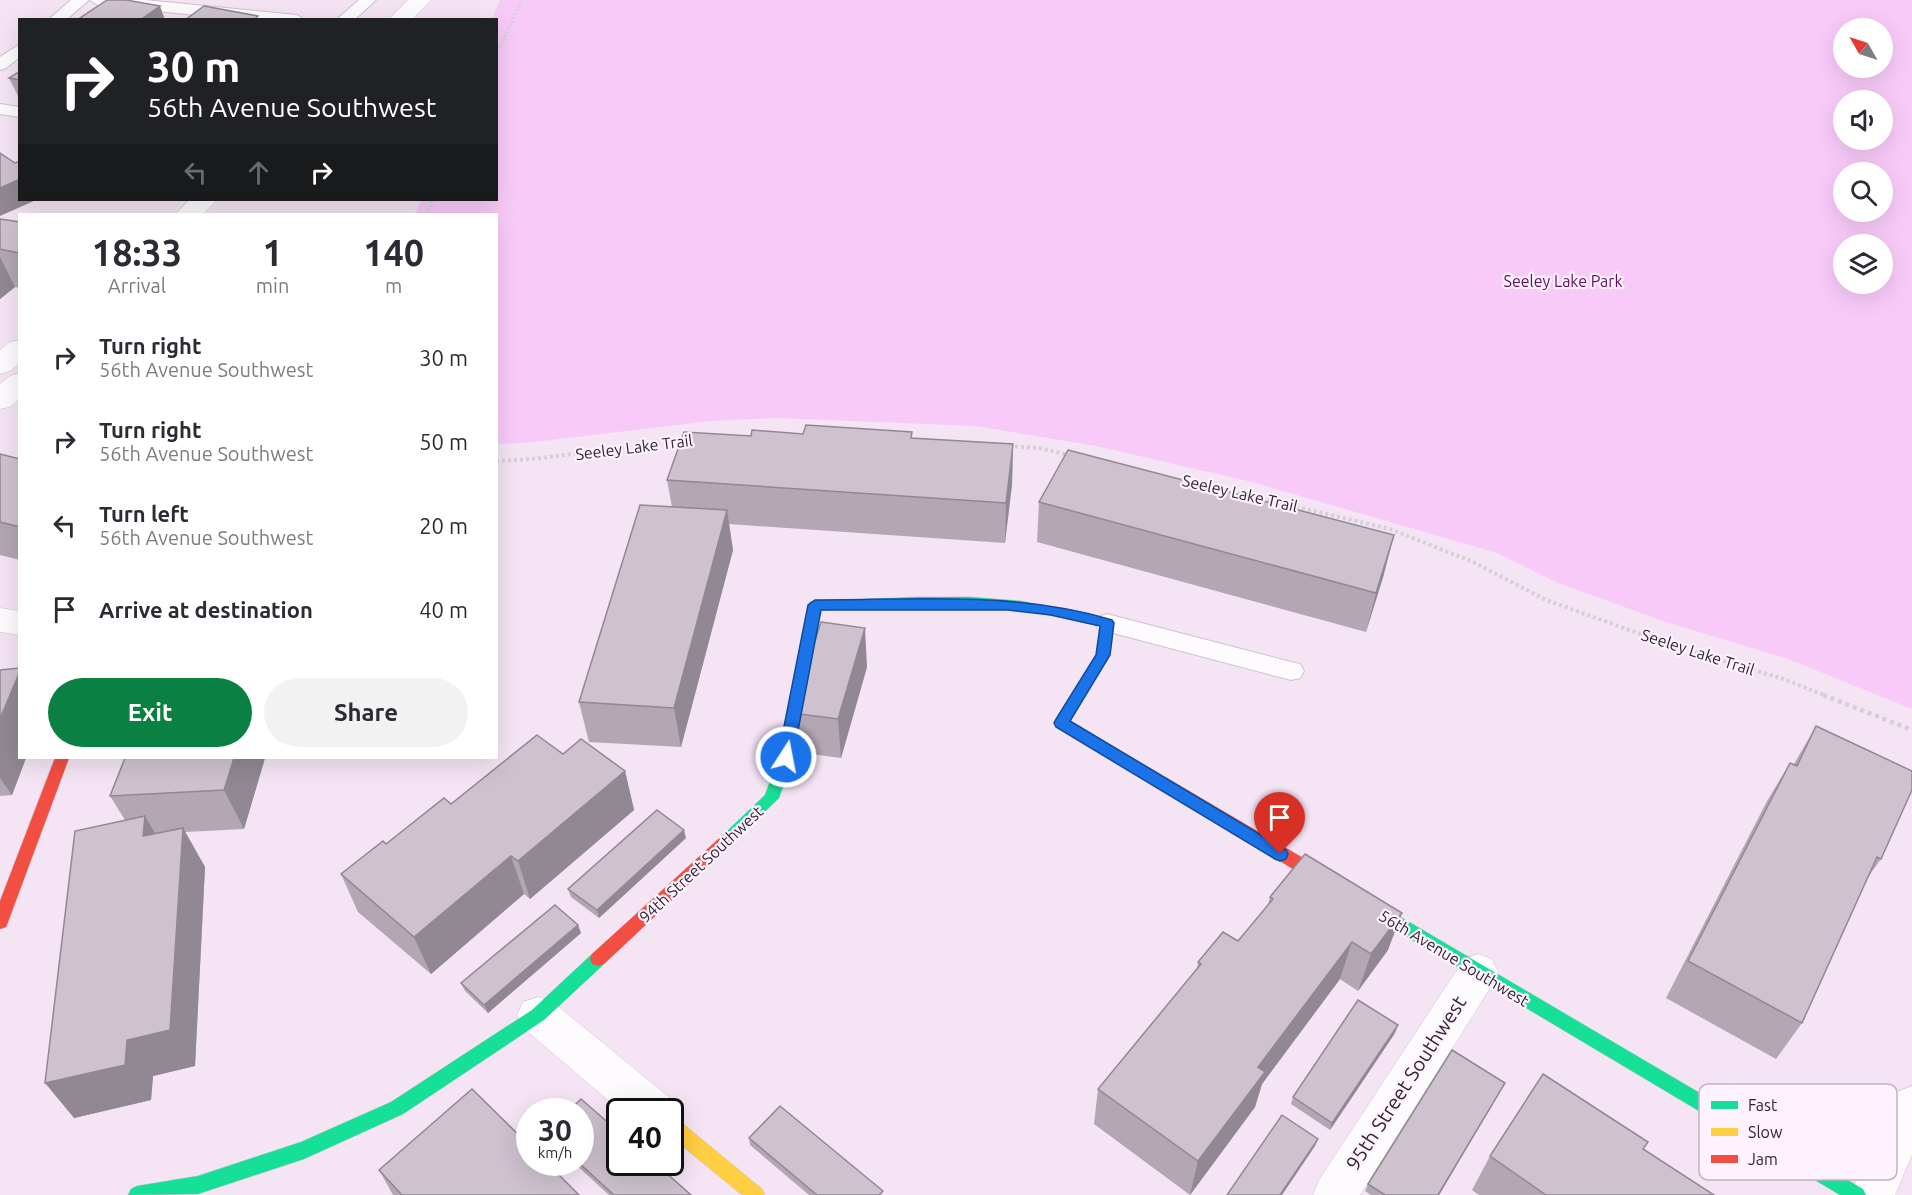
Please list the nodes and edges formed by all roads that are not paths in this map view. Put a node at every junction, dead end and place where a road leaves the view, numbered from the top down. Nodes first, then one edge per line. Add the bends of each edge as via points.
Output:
1 (81, 0) edge
2 (98, 0) edge
3 (368, 0) edge
4 (420, 0) edge
5 (59, 18) edge
6 (277, 18) edge
7 (346, 18) edge
8 (401, 18) edge
9 (18, 52) edge
10 (0, 65) edge
11 (0, 110) edge
12 (18, 112) edge
13 (203, 201) edge
14 (189, 213) edge
15 (18, 350) edge
16 (0, 366) edge
17 (18, 384) edge
18 (0, 399) edge
19 (0, 620) edge
20 (18, 623) edge
21 (1107, 623) junction
22 (1291, 671) dead end
23 (62, 759) edge
24 (0, 921) edge
25 (1478, 972) junction
26 (538, 1015) junction
27 (638, 1098) edge
28 (1699, 1102) edge
29 (1912, 1106) edge
30 (684, 1136) edge
31 (1897, 1139) edge
32 (1832, 1180) edge
33 (1879, 1180) edge
34 (137, 1195) edge
35 (756, 1195) edge
36 (1335, 1195) edge
37 (1857, 1195) edge
38 (1872, 1195) edge

1 - 5 lane
2 - 6 lane
3 - 7 lane
4 - 8 street
9 - 10 lane
11 - 12 lane
13 - 14 street
15 - 16 street
17 - 18 street
19 - 20 street
21 - 22 lane
21 - 25 street, 56th Avenue Southwest via 1103,655 1061,723
21 - 26 street, 94th Street Southwest via 1008,605 815,605 786,757 771,798
23 - 24 street
25 - 28 street, 56th Avenue Southwest
25 - 36 street, 95th Street Southwest
26 - 27 street
26 - 34 street, 94th Street Southwest via 397,1108 304,1150 198,1185
29 - 31 street
30 - 35 street
32 - 37 street, 56th Avenue Southwest
33 - 38 street

